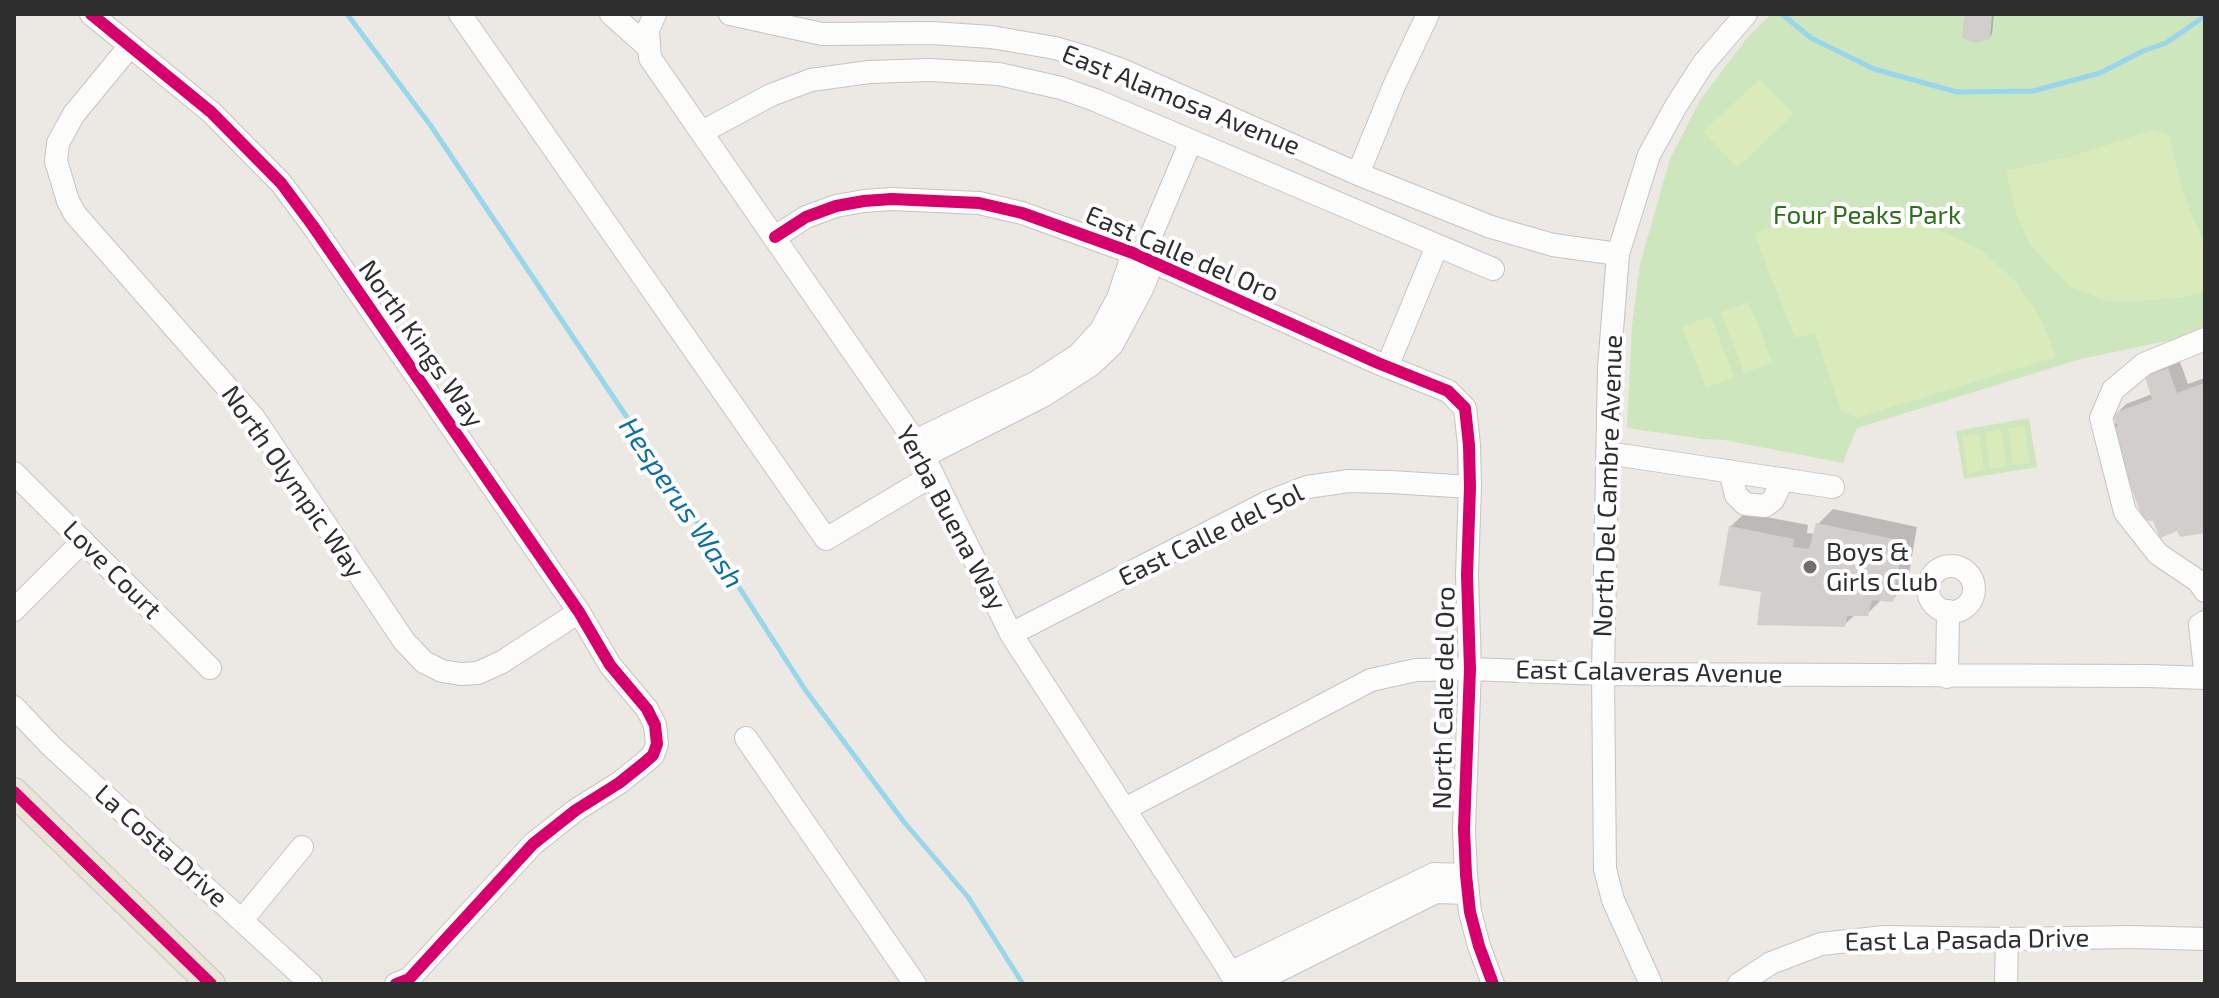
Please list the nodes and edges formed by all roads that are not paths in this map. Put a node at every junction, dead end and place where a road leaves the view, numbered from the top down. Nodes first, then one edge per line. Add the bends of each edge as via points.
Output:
1 (91, 14) edge
2 (460, 14) edge
3 (611, 14) edge
4 (655, 14) edge
5 (730, 14) edge
6 (1428, 14) edge
7 (1746, 14) edge
8 (130, 46) junction
9 (647, 46) junction
10 (702, 132) junction
11 (1191, 141) junction
12 (1358, 174) junction
13 (775, 237) junction
14 (1437, 246) junction
15 (1618, 254) junction
16 (1143, 257) junction
17 (1493, 269) dead end
18 (2205, 339) edge
19 (1387, 367) junction
20 (1465, 408) joint
21 (1607, 453) junction
22 (924, 457) junction
23 (14, 473) edge
24 (1470, 487) junction
25 (1833, 487) dead end
26 (83, 541) junction
27 (2205, 591) edge
28 (14, 610) edge
29 (1948, 611) dead end
30 (579, 612) junction
31 (2205, 622) edge
32 (1011, 634) junction
33 (210, 668) dead end
34 (1470, 669) junction
35 (2205, 670) edge
36 (1603, 674) junction
37 (1947, 677) junction
38 (2205, 678) edge
39 (14, 707) edge
40 (746, 738) dead end
41 (14, 792) edge
42 (1125, 809) junction
43 (302, 847) dead end
44 (1467, 884) junction
45 (242, 920) junction
46 (2007, 939) junction
47 (2205, 939) edge
48 (1234, 978) edge
49 (211, 984) edge
50 (311, 984) edge
51 (396, 984) edge
52 (915, 984) edge
53 (1252, 984) edge
54 (1493, 984) edge
55 (1651, 984) edge
56 (1739, 984) edge
57 (2006, 984) edge

1 - 8 street, North Kings Way
2 - 22 street via 826,539
3 - 9 street, Yerba Buena Way
4 - 9 street
5 - 12 street, East Alamosa Avenue via 822,34 932,33 1055,48 1122,70
6 - 12 street
7 - 15 street, North Del Cambre Avenue via 1703,64 1649,155
8 - 30 street, North Kings Way via 211,112 281,183
8 - 30 street, North Olympic Way via 74,114 58,143 56,161 68,201 254,418 404,641 424,662 442,671 478,673
9 - 10 street, Yerba Buena Way
10 - 11 street via 811,80 930,70 999,74 1061,88
10 - 13 street, Yerba Buena Way
11 - 14 street
11 - 16 street
12 - 15 street, East Alamosa Avenue via 1491,227 1553,245
13 - 16 street, East Calle del Oro via 836,206 934,200 1022,213
13 - 22 street, Yerba Buena Way
14 - 17 street
14 - 19 street
15 - 21 street, North Del Cambre Avenue
16 - 19 street, East Calle del Oro
16 - 22 street via 1101,330 1078,355
18 - 27 street via 2144,364 2113,390 2101,418 2125,512 2158,554
19 - 20 street, East Calle del Oro via 1448,391
20 - 24 street, North Calle del Oro
21 - 25 street
21 - 36 street, North Del Cambre Avenue
22 - 32 street, Yerba Buena Way
23 - 26 street, Love Court
24 - 32 street, East Calle del Sol via 1349,481 1307,487
24 - 34 street, North Calle del Oro
26 - 28 street
26 - 33 street, Love Court
29 - 37 street
30 - 51 street, North Kings Way via 610,665 647,709 655,725 653,755 533,844 409,979
31 - 35 street via 2200,625
32 - 42 street, Yerba Buena Way
34 - 36 street, East Calaveras Avenue
34 - 42 street, East Calaveras Avenue via 1416,670 1371,680
34 - 44 street, North Calle del Oro
36 - 37 street, East Calaveras Avenue
36 - 55 street, North Del Cambre Avenue via 1605,869 1613,900
37 - 38 street, East Calaveras Avenue
39 - 45 street, La Costa Drive
40 - 52 street
41 - 49 main road
42 - 48 street, Yerba Buena Way
43 - 45 street
44 - 48 street via 1434,874
44 - 53 street via 1436,892
44 - 54 street, North Calle del Oro
45 - 50 street, La Costa Drive
46 - 47 street, East La Pasada Drive
46 - 56 street, East La Pasada Drive via 1884,937 1821,944 1771,963
46 - 57 street

